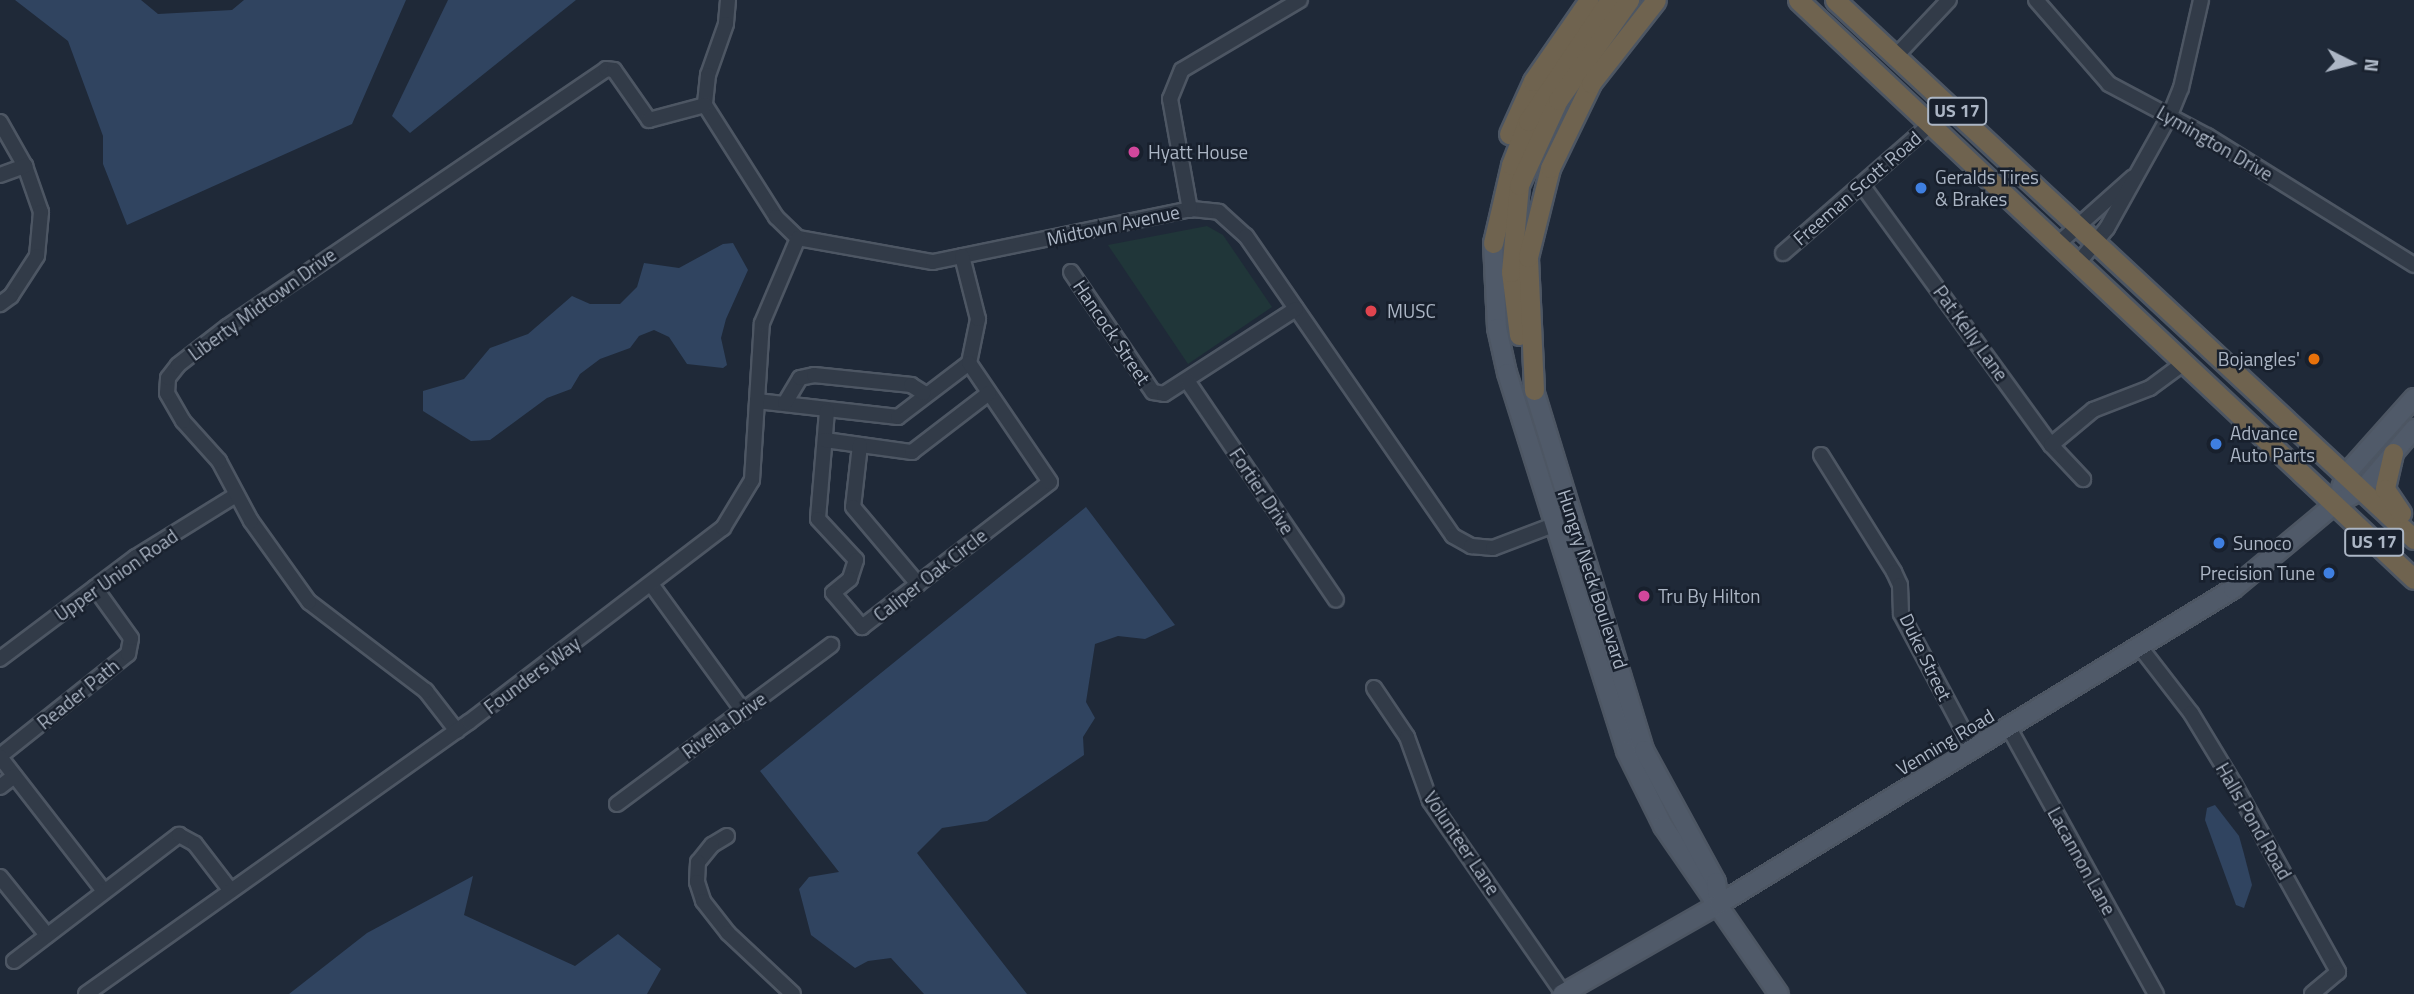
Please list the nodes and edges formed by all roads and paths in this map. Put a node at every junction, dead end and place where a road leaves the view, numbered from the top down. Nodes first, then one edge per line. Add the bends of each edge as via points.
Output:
1 (729, 0) edge
2 (737, 0) edge
3 (1300, 0) edge
4 (1656, 0) edge
5 (1798, 0) edge
6 (1835, 0) edge
7 (1949, 0) edge
8 (2036, 0) edge
9 (2202, 0) edge
10 (1611, 3) edge
11 (724, 31) junction
12 (1896, 56) junction
13 (705, 105) junction
14 (2170, 115) junction
15 (0, 122) edge
16 (1931, 124) junction
17 (24, 166) junction
18 (0, 175) edge
19 (2134, 176) junction
20 (1862, 185) junction
21 (1190, 210) junction
22 (2078, 224) junction
23 (799, 238) junction
24 (2097, 241) junction
25 (1493, 243) joint
26 (2059, 243) junction
27 (1783, 253) dead end
28 (962, 256) junction
29 (2079, 262) junction
30 (2414, 265) edge
31 (1072, 272) dead end
32 (0, 304) edge
33 (1296, 309) junction
34 (2185, 362) junction
35 (969, 363) junction
36 (1188, 382) junction
37 (1534, 390) junction
38 (925, 393) junction
39 (989, 393) junction
40 (2414, 398) edge
41 (757, 401) junction
42 (785, 402) junction
43 (827, 411) junction
44 (2414, 429) edge
45 (825, 440) junction
46 (860, 444) junction
47 (2051, 445) junction
48 (2393, 453) junction
49 (1821, 455) dead end
50 (2346, 474) junction
51 (2083, 479) dead end
52 (2362, 489) junction
53 (236, 495) junction
54 (2335, 504) junction
55 (1573, 517) junction
56 (1554, 526) junction
57 (2414, 527) edge
58 (2414, 539) edge
59 (2414, 579) edge
60 (652, 584) junction
61 (918, 584) junction
62 (94, 588) junction
63 (1336, 600) dead end
64 (831, 645) dead end
65 (2140, 647) junction
66 (0, 659) edge
67 (1374, 688) dead end
68 (744, 712) junction
69 (2009, 728) junction
70 (457, 731) junction
71 (1973, 749) junction
72 (0, 757) edge
73 (14, 776) junction
74 (0, 787) edge
75 (617, 804) dead end
76 (727, 836) dead end
77 (0, 877) edge
78 (103, 890) junction
79 (230, 891) junction
80 (1719, 904) junction
81 (47, 934) junction
82 (14, 961) dead end
83 (86, 994) edge
84 (793, 994) edge
85 (1563, 994) edge
86 (1779, 994) edge
87 (2156, 994) edge
88 (2312, 994) edge

1 - 11 street
2 - 11 street via 735,15
3 - 21 street via 1182,70 1170,99
4 - 37 highway via 1591,83 1550,168 1528,257
5 - 16 highway, US 17
6 - 12 highway, US 17
7 - 12 street
8 - 14 street, Lymington Drive via 2097,75
9 - 14 street
10 - 25 highway via 1533,81 1512,125 1496,185
10 - 37 highway via 1558,100 1520,185 1511,272 1521,347
11 - 13 street via 708,75
12 - 22 highway, US 17
13 - 23 street via 776,217
13 - 53 street, Liberty Midtown Drive via 649,120 614,71 606,69 360,234 178,365 168,378 167,393 183,421 219,461
14 - 19 street
14 - 30 street, Lymington Drive
15 - 17 street
16 - 20 street, Freeman Scott Road
16 - 26 highway, US 17
17 - 18 street
17 - 32 street via 41,212 37,256 11,296
19 - 22 street
19 - 24 street
20 - 27 street, Freeman Scott Road
20 - 47 street, Pat Kelly Lane
21 - 28 street, Midtown Avenue
21 - 33 street, Midtown Avenue via 1219,212 1233,220
22 - 24 highway, US 17
22 - 26 street
23 - 28 street, Midtown Avenue via 919,261
23 - 41 street, Founders Way via 762,323
24 - 29 street
24 - 50 highway, US 17
25 - 56 main road, Hungry Neck Boulevard via 1497,328
26 - 29 highway, US 17
28 - 35 street via 978,319
29 - 34 highway, US 17
31 - 36 street, Hancock Street via 1153,392 1164,394
33 - 36 street, Hancock Street
33 - 56 street, Midtown Avenue via 1452,536 1471,546 1493,548
34 - 47 street via 2150,388 2093,410
34 - 54 highway, US 17
35 - 38 street
35 - 39 street, Caliper Oak Circle
36 - 63 street, Fortier Drive
37 - 55 main road, Hungry Neck Boulevard
38 - 42 street via 911,385 814,375 800,378
38 - 43 street via 898,417
39 - 46 street via 912,452
39 - 61 street, Caliper Oak Circle via 1050,482
40 - 50 main road
41 - 42 street
41 - 60 street, Founders Way via 755,461 740,507 718,533
42 - 43 street
43 - 45 street, Caliper Oak Circle
44 - 48 main road
45 - 46 street
45 - 61 street, Caliper Oak Circle via 818,519 856,560 850,579 833,593 862,627
46 - 61 street via 853,507
47 - 51 street, Pat Kelly Lane
48 - 52 main road
48 - 57 highway via 2386,496
49 - 71 street, Duke Street via 1894,572 1900,585 1901,614
50 - 52 highway, US 17
50 - 54 main road
52 - 54 main road, Venning Road
52 - 58 highway, US 17
53 - 62 street, Upper Union Road
53 - 70 street, Liberty Midtown Drive via 309,602 426,691
54 - 59 highway, US 17
54 - 65 main road, Venning Road via 2250,578
55 - 56 street, Midtown Avenue
55 - 80 main road, Hungry Neck Boulevard via 1644,750 1716,881
56 - 80 main road, Hungry Neck Boulevard via 1634,772 1703,889
60 - 68 street
60 - 70 street, Founders Way
62 - 66 street, Upper Union Road
62 - 72 street, Reader Path via 131,638 128,654
64 - 68 street, Rivella Drive
65 - 69 main road, Venning Road
65 - 88 street, Halls Pond Road via 2212,749 2339,972
67 - 85 street, Volunteer Lane via 1407,737 1430,801
68 - 75 street, Rivella Drive
69 - 71 main road, Venning Road
69 - 87 street, Lacannon Lane
70 - 79 street, Founders Way
71 - 80 main road, Venning Road
72 - 73 street
73 - 74 street
73 - 78 street
76 - 84 street via 698,862 702,901 728,933
77 - 81 street
78 - 79 street via 179,835 195,844
78 - 81 street
79 - 83 street, Founders Way
80 - 85 main road, Venning Road
80 - 86 main road, Hungry Neck Boulevard
81 - 82 street

